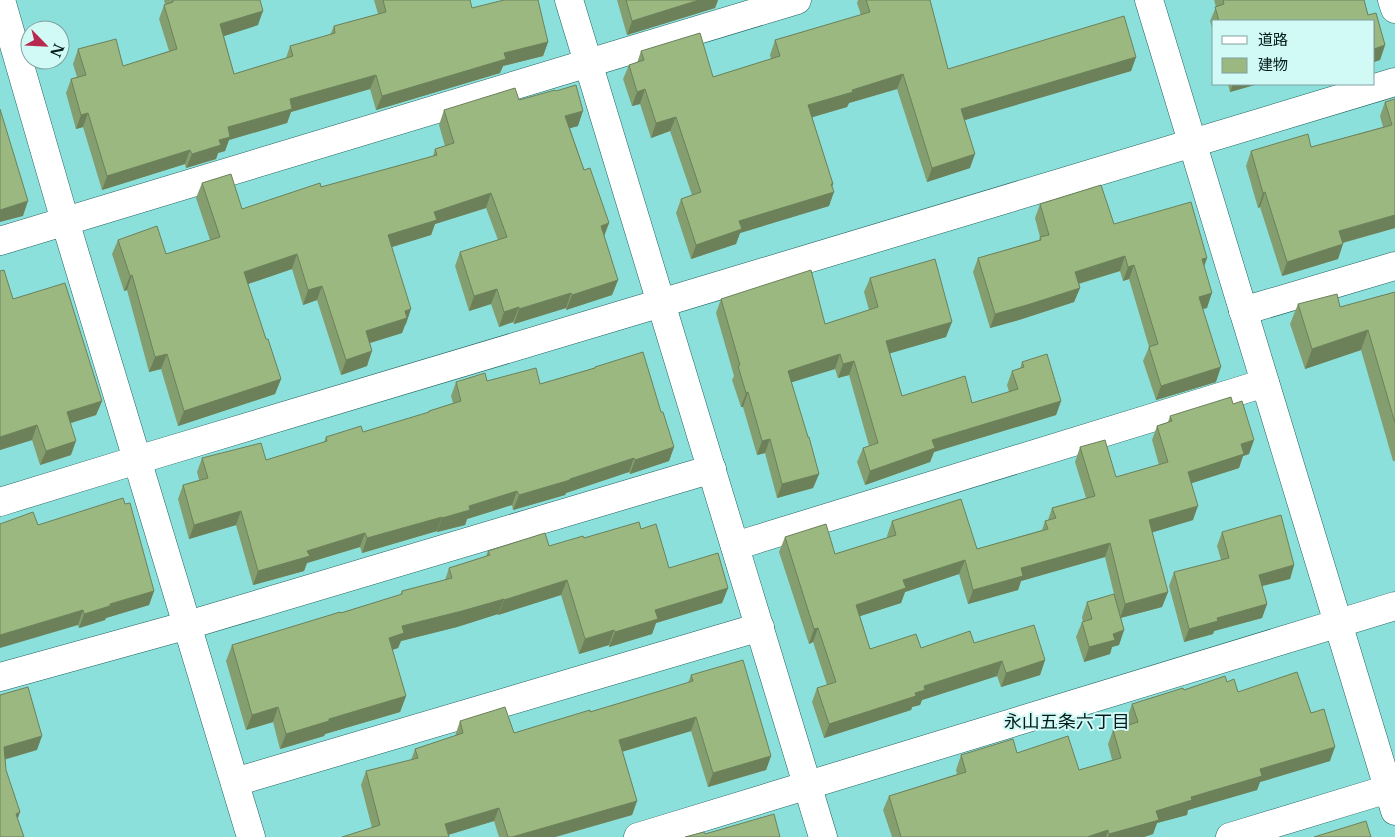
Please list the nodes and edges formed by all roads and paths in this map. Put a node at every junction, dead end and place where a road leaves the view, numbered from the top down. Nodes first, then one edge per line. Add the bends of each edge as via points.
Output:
1 (1, 0) edge
2 (569, 0) edge
3 (797, 0) edge
4 (1149, 0) edge
5 (1392, 0) edge
6 (1395, 9) edge
7 (589, 63) junction
8 (1395, 82) edge
9 (1193, 144) junction
10 (65, 221) junction
11 (0, 241) edge
12 (1395, 266) edge
13 (661, 303) junction
14 (1243, 311) junction
15 (1265, 383) junction
16 (137, 460) junction
17 (712, 469) junction
18 (0, 502) edge
19 (735, 546) junction
20 (1395, 606) edge
21 (1338, 623) junction
22 (188, 625) junction
23 (760, 627) junction
24 (0, 677) edge
25 (235, 782) junction
26 (808, 786) junction
27 (1392, 800) edge
28 (251, 837) edge
29 (638, 837) edge
30 (823, 837) edge
31 (1230, 837) edge

1 - 10 street
2 - 7 street
3 - 7 street
4 - 9 street
5 - 6 street
7 - 10 street
7 - 13 street
8 - 9 street
9 - 13 street
9 - 14 street
10 - 11 street
10 - 16 street
12 - 14 street
13 - 16 street
13 - 17 street
14 - 15 street
15 - 19 street
15 - 21 street
16 - 18 street
16 - 22 street
17 - 19 street
17 - 22 street
19 - 23 street
20 - 21 street
21 - 26 street
21 - 27 street
22 - 24 street
22 - 25 street
23 - 25 street
23 - 26 street
25 - 28 street
26 - 29 street
26 - 30 street
27 - 31 street

